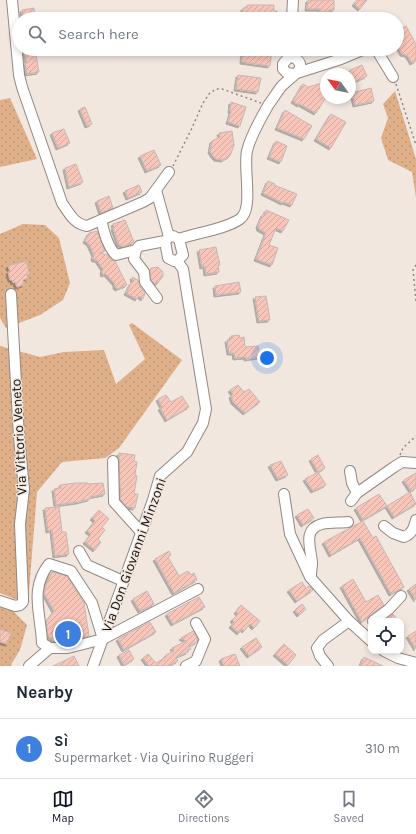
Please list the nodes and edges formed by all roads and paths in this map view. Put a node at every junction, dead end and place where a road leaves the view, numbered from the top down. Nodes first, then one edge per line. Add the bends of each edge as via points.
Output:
1 (12, 0) edge
2 (293, 0) edge
3 (13, 12) edge
4 (292, 12) edge
5 (17, 56) edge
6 (348, 56) edge
7 (380, 56) edge
8 (293, 64) edge
9 (393, 76) joint
10 (269, 105) junction
11 (416, 145) edge
12 (169, 172) joint
13 (156, 190) junction
14 (101, 220) junction
15 (171, 239) junction
16 (136, 250) junction
17 (178, 261) junction
18 (416, 265) edge
19 (12, 294) dead end
20 (157, 298) dead end
21 (416, 302) edge
22 (416, 436) edge
23 (113, 461) dead end
24 (402, 462) junction
25 (416, 463) edge
26 (350, 471) dead end
27 (284, 494) dead end
28 (416, 520) edge
29 (348, 522) dead end
30 (384, 526) dead end
31 (141, 532) junction
32 (415, 532) edge
33 (79, 551) dead end
34 (310, 577) junction
35 (123, 581) junction
36 (198, 589) dead end
37 (401, 596) dead end
38 (0, 601) edge
39 (377, 618) edge
40 (349, 621) junction
41 (196, 623) dead end
42 (368, 624) edge
43 (359, 630) junction
44 (368, 638) edge
45 (103, 639) junction
46 (50, 648) junction
47 (390, 654) edge
48 (416, 663) edge
49 (29, 666) edge
50 (93, 666) edge
51 (186, 666) edge
52 (328, 666) edge

1 - 3 street
2 - 4 street
5 - 14 street via 22,87 62,203 70,216 81,225 88,226
6 - 8 street via 311,68
7 - 9 street
8 - 10 street
9 - 11 path
10 - 12 path via 216,89 203,103
10 - 15 street via 247,151 247,202 244,215 229,225
12 - 13 street
13 - 14 street via 143,202
13 - 15 street
14 - 16 street via 112,252 116,255
15 - 16 street via 139,246
15 - 17 street, Via Don Giovanni Minzoni via 182,255
15 - 17 street via 168,258
16 - 20 street via 134,259 144,272 145,282
17 - 31 street, Via Don Giovanni Minzoni via 183,270 206,409 203,423 186,452 160,476
18 - 21 path via 413,269
19 - 38 street, Via Vittorio Veneto via 24,489 20,524 23,602 15,606
22 - 24 path via 403,448 400,455
23 - 31 street via 114,502
24 - 25 street
24 - 26 street via 354,497
27 - 34 street via 290,534
28 - 32 street
29 - 34 street via 322,524 314,528 309,539 312,562
30 - 32 street via 404,537
31 - 35 street, Via Don Giovanni Minzoni
33 - 35 street via 87,565
34 - 40 street
35 - 45 street, Via Don Giovanni Minzoni
36 - 45 street
37 - 39 street
40 - 43 street
40 - 52 street via 323,640 317,648
41 - 51 street via 205,638 196,661
42 - 43 street
43 - 44 street
45 - 46 street via 68,648
45 - 46 street via 92,603 71,571 49,564 42,572 38,583 37,601 42,643
45 - 50 street, Via Don Giovanni Minzoni
46 - 49 street
47 - 48 street

